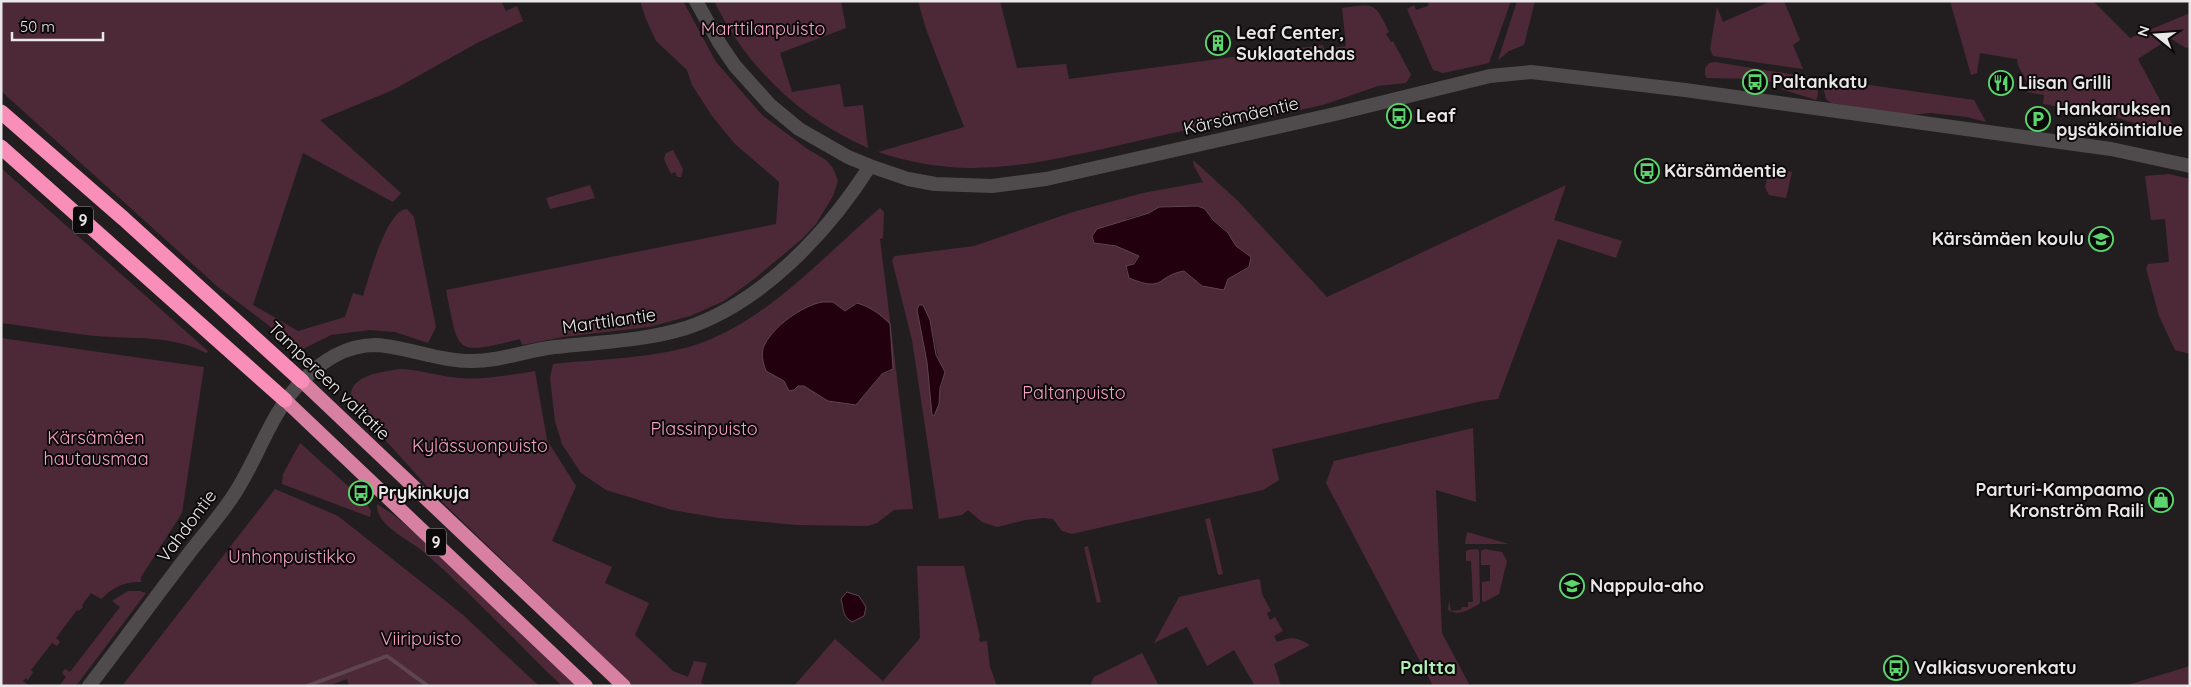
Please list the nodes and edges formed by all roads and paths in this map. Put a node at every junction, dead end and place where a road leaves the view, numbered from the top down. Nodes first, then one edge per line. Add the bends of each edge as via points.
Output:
1 (696, 1) edge
2 (1, 112) edge
3 (1, 147) edge
4 (870, 166) junction
5 (2190, 166) edge
6 (302, 381) junction
7 (285, 400) junction
8 (89, 686) edge
9 (586, 686) edge
10 (624, 686) edge

1 - 4 street, Kärsämäentie via 735,66 780,114 814,138
2 - 6 highway, Tampereen valtatie / 9 via 132,225
3 - 7 highway, 9
4 - 5 street, Kärsämäentie via 935,184 992,186 1024,182 1335,114 1490,76 1531,72 2111,149
4 - 6 street, Marttilantie via 842,208 816,238 743,300 708,320 658,335 541,349 480,361 365,345 339,352
6 - 7 street, Vahdontie
6 - 10 highway, Tampereen valtatie / 9
7 - 8 street, Vahdontie via 235,494
7 - 9 highway, 9

